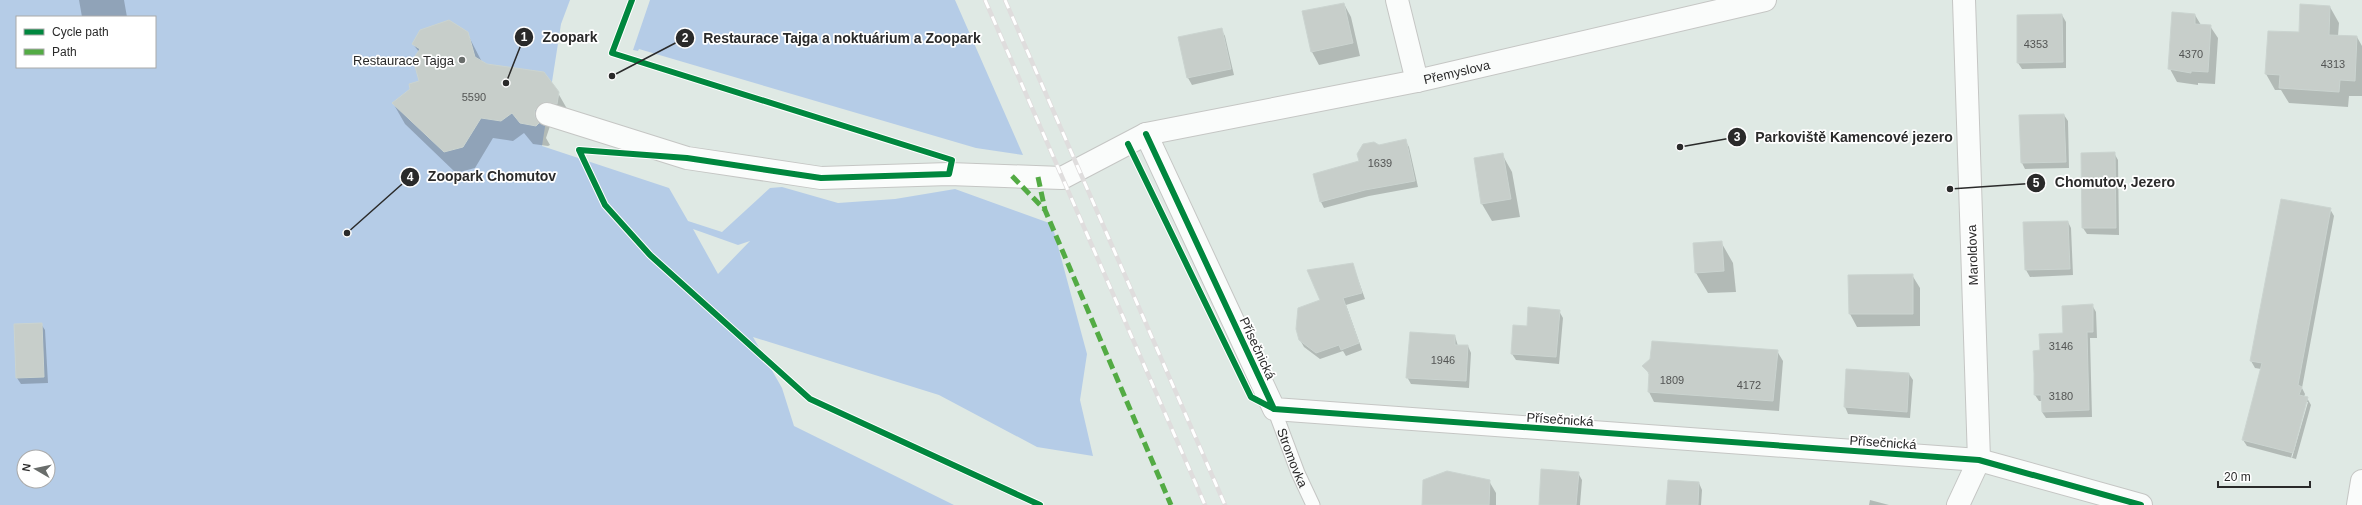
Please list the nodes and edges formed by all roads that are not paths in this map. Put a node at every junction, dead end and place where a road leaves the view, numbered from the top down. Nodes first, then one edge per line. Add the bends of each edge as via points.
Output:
1 (1397, 0) edge
2 (1765, 0) edge
3 (1964, 0) edge
4 (1417, 81) junction
5 (547, 114) dead end
6 (1146, 134) junction
7 (1274, 409) junction
8 (1979, 460) junction
9 (2362, 482) edge
10 (1313, 505) edge
11 (1958, 505) edge
12 (2141, 505) edge
13 (2358, 505) edge

1 - 4 street
2 - 4 street, Přemyslova
3 - 8 street, Maroldova
4 - 6 street, Přemyslova
5 - 6 street, Přemyslova via 687,158 821,178 949,174 1062,178
6 - 7 street, Přísečnická
7 - 8 street, Přísečnická
7 - 10 lane, Stromovka
8 - 11 street, Maroldova
8 - 12 street, Přísečnická
9 - 13 street

